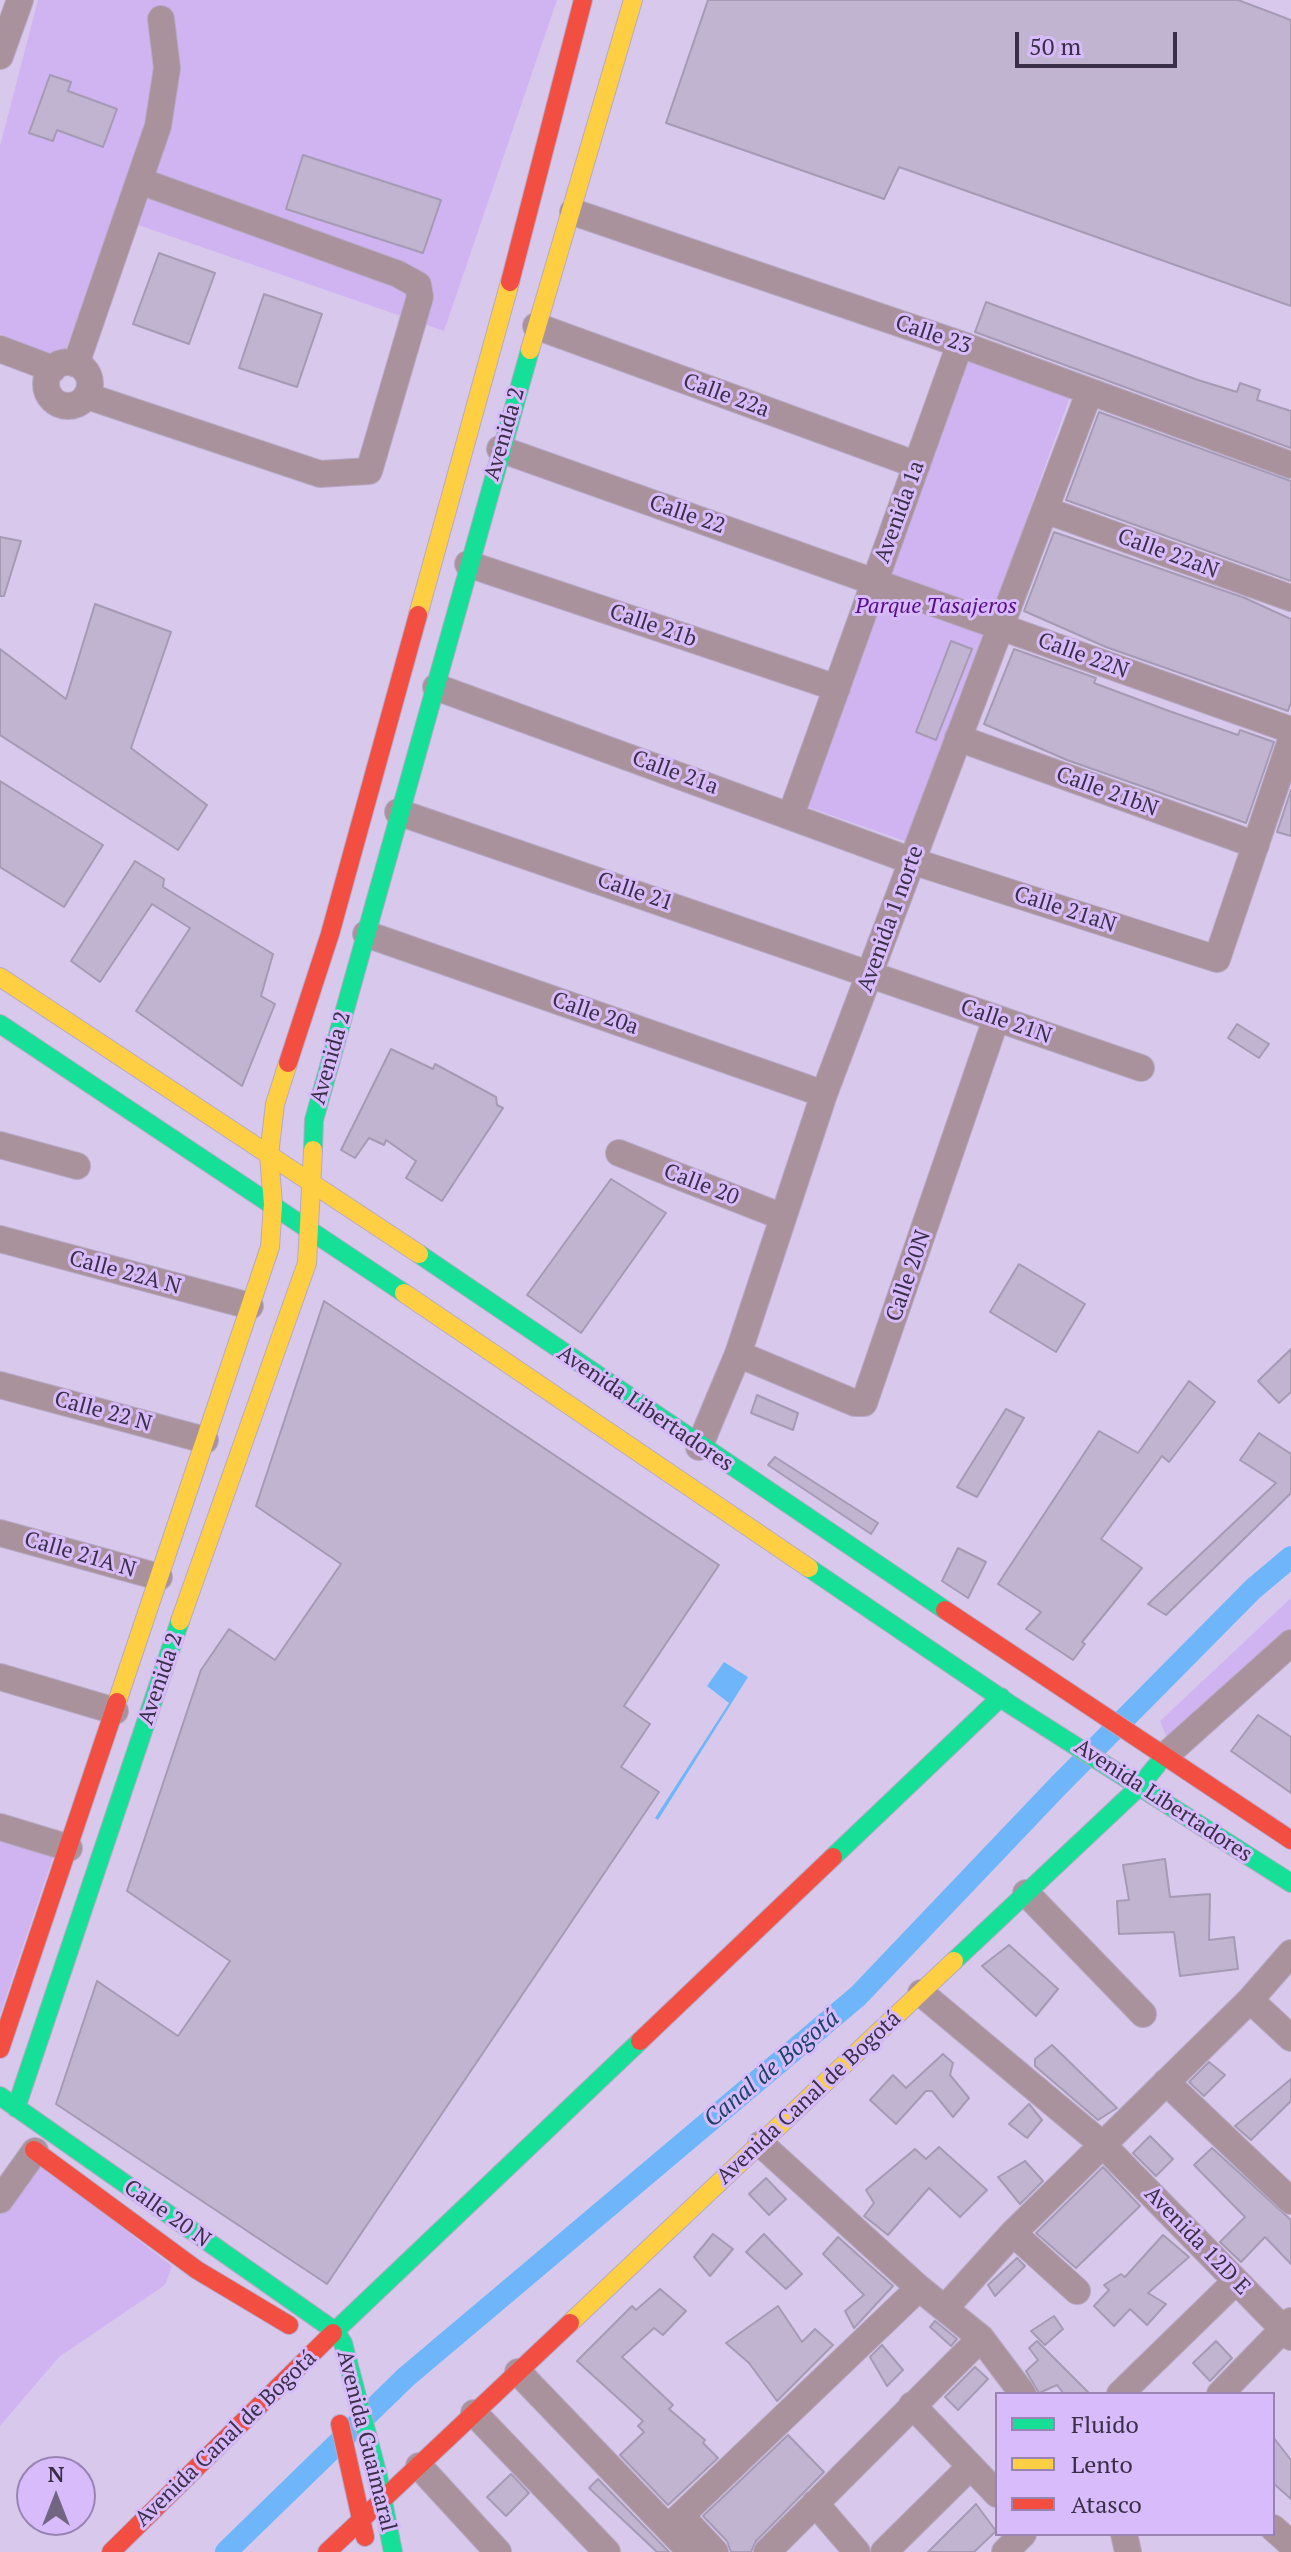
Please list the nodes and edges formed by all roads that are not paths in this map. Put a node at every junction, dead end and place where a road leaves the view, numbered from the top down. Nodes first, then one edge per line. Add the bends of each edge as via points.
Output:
1 (20, 0) edge
2 (583, 0) edge
3 (633, 0) edge
4 (161, 19) dead end
5 (0, 56) edge
6 (140, 181) junction
7 (573, 212) junction
8 (536, 326) junction
9 (960, 344) junction
10 (0, 349) edge
11 (0, 366) edge
12 (70, 377) junction
13 (1089, 393) junction
14 (500, 449) junction
15 (917, 465) junction
16 (1291, 465) edge
17 (1045, 510) junction
18 (468, 564) junction
19 (875, 581) junction
20 (1291, 598) edge
21 (1000, 626) junction
22 (436, 687) junction
23 (837, 688) junction
24 (1291, 730) edge
25 (958, 738) junction
26 (1291, 740) edge
27 (398, 812) junction
28 (791, 815) junction
29 (1256, 845) junction
30 (912, 861) junction
31 (366, 934) junction
32 (872, 973) junction
33 (0, 977) edge
34 (996, 1019) junction
35 (0, 1024) edge
36 (1141, 1068) dead end
37 (824, 1094) junction
38 (0, 1145) edge
39 (619, 1153) dead end
40 (269, 1155) junction
41 (77, 1166) dead end
42 (312, 1181) junction
43 (273, 1204) junction
44 (783, 1217) junction
45 (310, 1230) junction
46 (0, 1239) edge
47 (250, 1306) junction
48 (738, 1354) junction
49 (0, 1385) edge
50 (205, 1440) junction
51 (699, 1447) junction
52 (0, 1533) edge
53 (159, 1577) junction
54 (1291, 1643) edge
55 (0, 1677) edge
56 (1006, 1701) junction
57 (115, 1711) junction
58 (1160, 1751) junction
59 (1139, 1787) junction
60 (0, 1827) edge
61 (1291, 1840) edge
62 (69, 1848) junction
63 (1291, 1883) edge
64 (1026, 1893) junction
65 (1291, 1953) edge
66 (921, 1993) junction
67 (1250, 2000) junction
68 (1143, 2014) dead end
69 (1291, 2038) edge
70 (0, 2049) edge
71 (1166, 2082) junction
72 (0, 2096) edge
73 (16, 2108) junction
74 (761, 2144) junction
75 (1103, 2145) junction
76 (29, 2147) joint
77 (0, 2200) edge
78 (1291, 2201) edge
79 (1013, 2233) junction
80 (1236, 2281) junction
81 (919, 2288) junction
82 (1077, 2291) dead end
83 (946, 2307) junction
84 (1288, 2329) edge
85 (339, 2337) junction
86 (981, 2338) junction
87 (324, 2354) junction
88 (518, 2372) junction
89 (1022, 2392) edge
90 (1122, 2392) edge
91 (1222, 2392) edge
92 (1228, 2392) edge
93 (912, 2405) junction
94 (336, 2408) dead end
95 (474, 2413) junction
96 (419, 2466) junction
97 (970, 2467) junction
98 (995, 2492) edge
99 (383, 2499) junction
100 (815, 2503) junction
101 (362, 2520) junction
102 (675, 2522) junction
103 (1275, 2530) edge
104 (1021, 2536) edge
105 (1291, 2544) edge
106 (111, 2552) edge
107 (327, 2552) edge
108 (368, 2552) edge
109 (393, 2552) edge
110 (498, 2552) edge
111 (607, 2552) edge
112 (691, 2552) edge
113 (715, 2552) edge
114 (767, 2552) edge
115 (857, 2552) edge
116 (884, 2552) edge
117 (1005, 2552) edge

1 - 5 street
2 - 40 main road, Avenida 2 via 330,934 275,1104
3 - 7 main road, Avenida 2
4 - 6 street via 167,68 158,126
6 - 12 street
6 - 12 street via 418,285 420,297 374,461 369,471 340,472 323,456
7 - 8 main road, Avenida 2
7 - 9 street, Calle 23
8 - 14 main road, Avenida 2
8 - 15 street, Calle 22a
9 - 13 street, Calle 23
9 - 15 street, Avenida 1a
10 - 12 street
11 - 12 street
13 - 16 street, Calle 23
13 - 17 street, Avenida 1 norte
14 - 18 main road, Avenida 2
14 - 19 street, Calle 22
15 - 19 street, Avenida 1a
17 - 20 street, Calle 22aN
17 - 21 street, Avenida 1 norte
18 - 22 main road, Avenida 2
18 - 23 street, Calle 21b
19 - 21 street, Calle 22N
19 - 23 street, Avenida 1a
21 - 24 street, Calle 22N
21 - 25 street, Avenida 1 norte
22 - 27 main road, Avenida 2
22 - 28 street, Calle 21a
23 - 28 street, Avenida 1a
25 - 29 street, Calle 21bN
25 - 30 street, Avenida 1 norte
26 - 29 street
27 - 31 main road, Avenida 2
27 - 32 street, Calle 21
28 - 30 street, Calle 21a
29 - 30 street, Calle 21aN via 1217,959
30 - 32 street, Avenida 1 norte
31 - 37 street, Calle 20a
31 - 42 main road, Avenida 2 via 314,1120
32 - 34 street, Calle 21N
32 - 37 street, Avenida 1 norte
33 - 40 main road, Avenida Libertadores
34 - 36 street, Calle 21N
34 - 48 street, Calle 20N via 864,1403
35 - 43 main road, Avenida Libertadores
37 - 44 street, Avenida 1 norte
38 - 41 street
39 - 44 street, Calle 20
40 - 42 main road, Avenida Libertadores
40 - 43 main road, Avenida 2
42 - 45 main road, Avenida 2
42 - 51 main road, Avenida Libertadores
43 - 45 main road, Avenida Libertadores
43 - 47 main road, Avenida 2 via 270,1247
44 - 48 street, Avenida 1 norte
45 - 56 main road, Avenida Libertadores
45 - 73 main road, Avenida 2 via 307,1263 217,1512
46 - 47 street, Calle 22A N
47 - 50 main road, Avenida 2
48 - 51 street, Avenida 1 norte
49 - 50 street, Calle 22 N
50 - 53 main road, Avenida 2
51 - 58 main road, Avenida Libertadores
52 - 53 street, Calle 21A N
53 - 57 main road, Avenida 2
54 - 58 street, Avenida Canal de Bogotá
55 - 57 street
56 - 59 main road, Avenida Libertadores
56 - 85 main road, Avenida Canal de Bogotá
57 - 62 main road, Avenida 2
58 - 59 main road, Avenida Canal de Bogotá
58 - 61 main road, Avenida Libertadores
59 - 63 main road, Avenida Libertadores
59 - 64 main road, Avenida Canal de Bogotá
60 - 62 street
62 - 70 main road, Avenida 2
64 - 66 main road, Avenida Canal de Bogotá
64 - 68 street
65 - 67 street
66 - 74 main road, Avenida Canal de Bogotá
66 - 75 street, Avenida 12D E
67 - 69 street
67 - 71 street
71 - 75 street
71 - 78 street
72 - 73 main road, Calle 20 N
73 - 85 main road, Calle 20 N
74 - 81 street
74 - 88 main road, Avenida Canal de Bogotá
75 - 79 street
75 - 80 street, Avenida 12D E
76 - 77 street
76 - 87 main road, Calle 20 N via 197,2270
79 - 82 street
79 - 83 street
80 - 84 street, Avenida 12D E
80 - 90 street
81 - 83 street
81 - 102 street
83 - 86 street
84 - 91 street
84 - 92 street
85 - 87 main road, Avenida Canal de Bogotá
85 - 99 main road, Avenida Guaimaral
86 - 89 street
86 - 93 street
87 - 106 main road, Avenida Canal de Bogotá
88 - 95 main road, Avenida Canal de Bogotá
88 - 102 street
93 - 97 street
93 - 100 street
94 - 101 main road, Avenida Guaimaral
95 - 96 main road, Avenida Canal de Bogotá
95 - 111 street
96 - 99 main road, Avenida Canal de Bogotá
96 - 110 street
97 - 98 street
97 - 116 street
99 - 101 main road, Avenida Canal de Bogotá
99 - 109 main road, Avenida Guaimaral
100 - 114 street
100 - 115 street
101 - 107 main road, Avenida Canal de Bogotá
101 - 108 main road, Avenida Guaimaral
102 - 112 street
102 - 113 street
103 - 105 street
104 - 117 street

